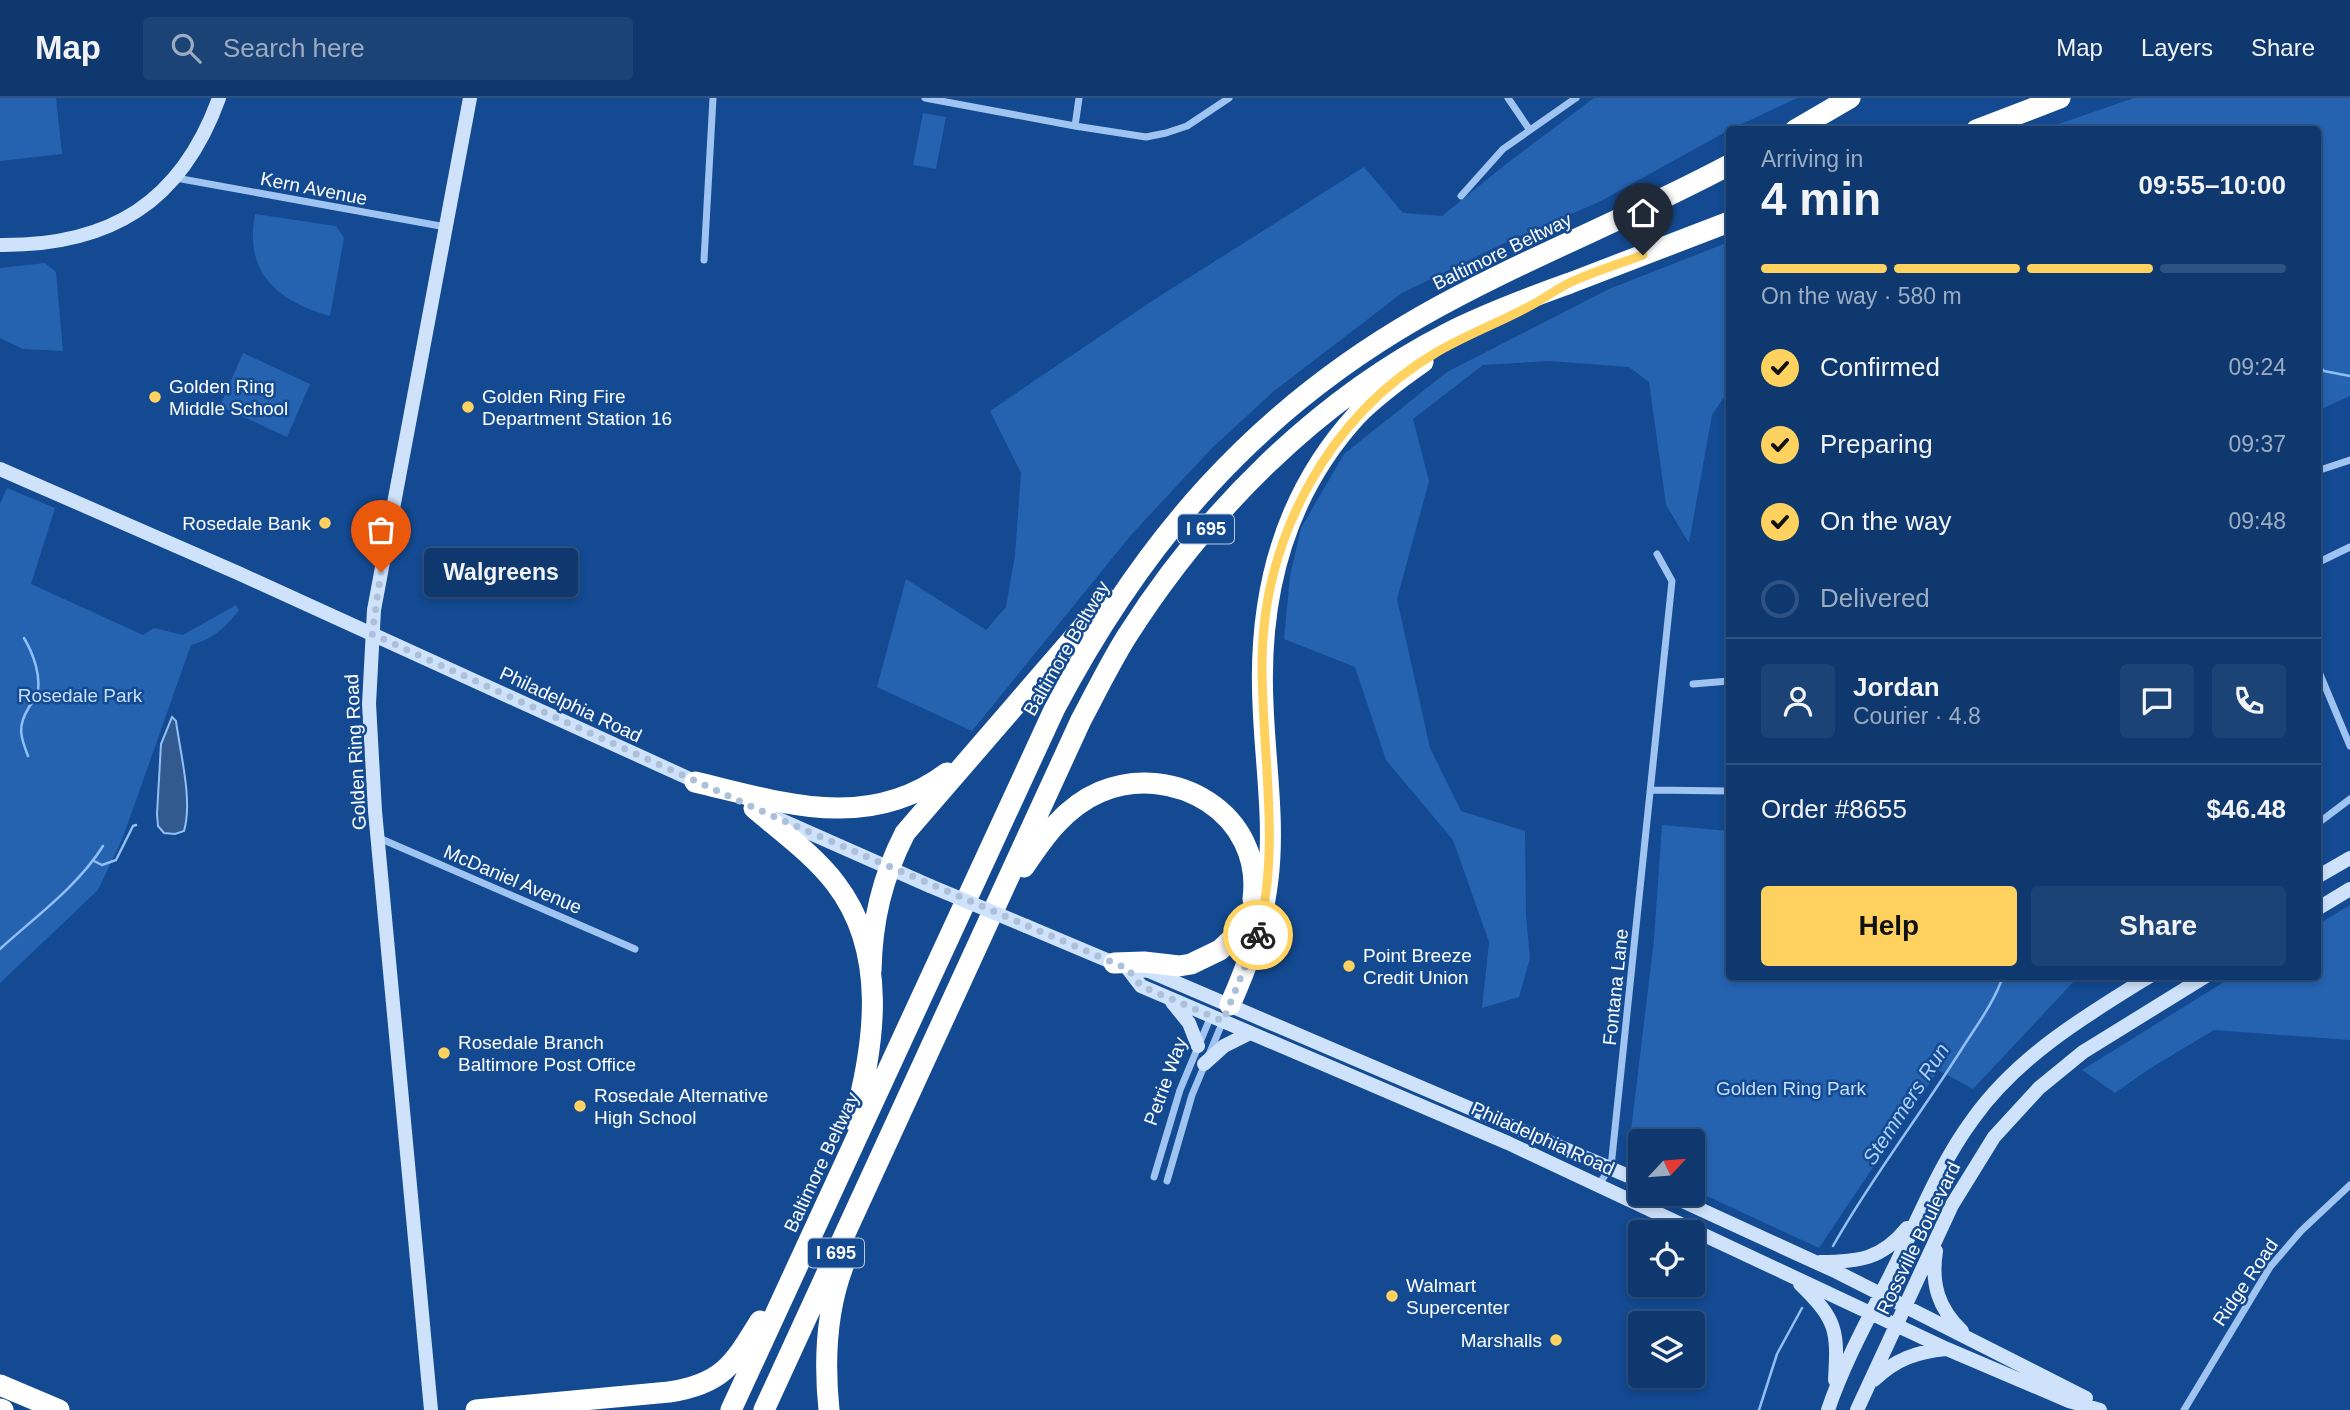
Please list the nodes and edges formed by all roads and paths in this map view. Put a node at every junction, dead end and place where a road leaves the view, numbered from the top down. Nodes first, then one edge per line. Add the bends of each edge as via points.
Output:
1 (219, 98) edge
2 (470, 98) edge
3 (713, 98) edge
4 (925, 98) edge
5 (1079, 98) edge
6 (1229, 98) edge
7 (1508, 98) edge
8 (1576, 98) edge
9 (1834, 98) edge
10 (1850, 98) edge
11 (2060, 98) edge
12 (1074, 126) junction
13 (1793, 126) edge
14 (1802, 126) edge
15 (1986, 126) edge
16 (1529, 129) junction
17 (1726, 167) edge
18 (176, 178) junction
19 (1461, 196) dead end
20 (1726, 223) edge
21 (446, 227) junction
22 (0, 245) edge
23 (704, 260) dead end
24 (1569, 283) junction
25 (2350, 460) edge
26 (0, 469) edge
27 (2321, 470) edge
28 (2350, 547) edge
29 (1657, 554) dead end
30 (2321, 561) edge
31 (1139, 568) junction
32 (372, 634) junction
33 (2321, 677) edge
34 (1726, 681) edge
35 (1693, 684) dead end
36 (2350, 746) edge
37 (976, 751) junction
38 (695, 782) junction
39 (1651, 790) junction
40 (1726, 791) edge
41 (2350, 799) edge
42 (754, 808) junction
43 (2321, 821) edge
44 (378, 838) junction
45 (2350, 858) edge
46 (890, 868) junction
47 (2321, 875) edge
48 (2350, 889) edge
49 (2321, 907) edge
50 (992, 915) junction
51 (1246, 925) junction
52 (635, 949) dead end
53 (1121, 966) junction
54 (871, 971) junction
55 (2144, 980) edge
56 (2199, 980) edge
57 (1169, 998) junction
58 (1220, 1011) junction
59 (1250, 1032) junction
60 (1198, 1046) junction
61 (1204, 1064) junction
62 (900, 1115) junction
63 (1611, 1167) junction
64 (1628, 1175) edge
65 (1154, 1177) dead end
66 (838, 1180) junction
67 (1167, 1181) dead end
68 (1599, 1184) junction
69 (2350, 1185) edge
70 (1925, 1205) junction
71 (1693, 1206) edge
72 (1939, 1231) junction
73 (809, 1242) junction
74 (1815, 1262) junction
75 (1789, 1273) junction
76 (1881, 1294) junction
77 (1906, 1307) junction
78 (1871, 1314) junction
79 (1897, 1326) junction
80 (1973, 1341) junction
81 (1947, 1349) junction
82 (1870, 1383) junction
83 (0, 1385) edge
84 (1834, 1390) junction
85 (59, 1410) edge
86 (431, 1410) edge
87 (476, 1410) edge
88 (731, 1410) edge
89 (764, 1410) edge
90 (829, 1410) edge
91 (1828, 1410) edge
92 (1857, 1410) edge
93 (2100, 1410) edge
94 (2109, 1410) edge
95 (2184, 1410) edge

1 - 18 main road via 202,139
2 - 21 main road, Golden Ring Road
3 - 23 street
4 - 12 street
5 - 12 street
6 - 12 street via 1187,126 1157,136
7 - 16 street
8 - 16 street
9 - 13 highway
10 - 14 highway
11 - 15 highway
16 - 19 street via 1503,149
17 - 31 highway, Baltimore Beltway / I 695 via 1473,289 1367,350 1304,396 1233,459
18 - 21 street, Kern Avenue
18 - 22 main road via 127,217 86,236 53,243
20 - 24 highway, I 695
21 - 32 main road, Golden Ring Road
24 - 50 highway, I 695 via 1489,313 1399,361 1314,424 1215,519 1168,576 1107,671
24 - 58 highway via 1437,352 1383,391 1346,429 1297,507 1272,579 1263,631 1269,876 1258,932
25 - 27 street
26 - 32 main road, Philadelphia Road
28 - 30 street
29 - 39 street, Fontana Lane via 1672,581
31 - 37 highway via 1093,613
31 - 66 highway, Baltimore Beltway / I 695 via 1055,710
32 - 38 main road, Philadelphia Road
32 - 44 main road, Golden Ring Road via 369,704
33 - 36 street
34 - 35 street
37 - 38 highway via 907,795 844,809 799,806
37 - 46 highway via 905,833
38 - 42 main road, Philadelphia Road
39 - 40 street
39 - 63 street, Fontana Lane
41 - 43 street
42 - 46 main road, Philadelphia Road
42 - 54 highway via 837,885 859,926
44 - 52 street, McDaniel Avenue
44 - 86 main road, Golden Ring Road
45 - 47 main road
46 - 53 main road, Philadelphia Road, bridge
46 - 54 highway via 875,916
48 - 49 main road
50 - 51 highway via 1045,837 1069,811 1110,789 1150,784 1196,796 1237,829 1254,869
50 - 62 highway, I 695
51 - 53 highway via 1220,950 1191,964 1144,961
51 - 58 highway
53 - 57 main road, Philadelphia Road via 1141,986
53 - 58 main road, Philadelphia Road via 1149,971
54 - 66 highway via 868,1064
55 - 70 main road, Rossville Boulevard via 2059,1034 2004,1082 1962,1135
56 - 72 main road, Rossville Boulevard via 2111,1033 2039,1088 1994,1137
57 - 58 main road, Philadelphia Road
57 - 60 main road via 1189,1023
58 - 59 main road, Philadelphia Road
58 - 60 street, Petrie Way
58 - 61 street, Petrie Way
58 - 63 main road, Philadelphia Road
59 - 61 main road
59 - 68 main road, Philadelphia Road
60 - 65 street, Petrie Way
61 - 67 street, Petrie Way
62 - 89 highway, I 695
62 - 90 highway via 837,1282 827,1357
63 - 64 main road, Philadelphia Road
63 - 68 street, Fontana Lane
66 - 73 highway, Baltimore Beltway / I 695
68 - 75 main road, Philadelphia Road
69 - 95 street, Ridge Road via 2270,1267
70 - 74 main road via 1882,1252 1849,1262
70 - 76 main road, Rossville Boulevard
71 - 74 main road
72 - 77 main road, Rossville Boulevard
72 - 80 main road via 1933,1273 1938,1298 1950,1319
73 - 87 highway via 730,1366 711,1380 668,1392
73 - 88 highway, Baltimore Beltway / I 695
74 - 76 main road
75 - 78 main road, Philadelphia Road
75 - 84 main road via 1830,1319 1838,1345
76 - 77 main road
76 - 78 main road, Rossville Boulevard
77 - 79 main road, Rossville Boulevard
77 - 80 main road
78 - 79 main road, Philadelphia Road
78 - 84 main road, Rossville Boulevard
79 - 81 main road, Philadelphia Road
79 - 82 main road, Rossville Boulevard
80 - 94 main road
81 - 82 main road via 1903,1357
81 - 93 main road, Philadelphia Road
82 - 92 main road, Rossville Boulevard
83 - 85 highway
84 - 91 main road, Rossville Boulevard

